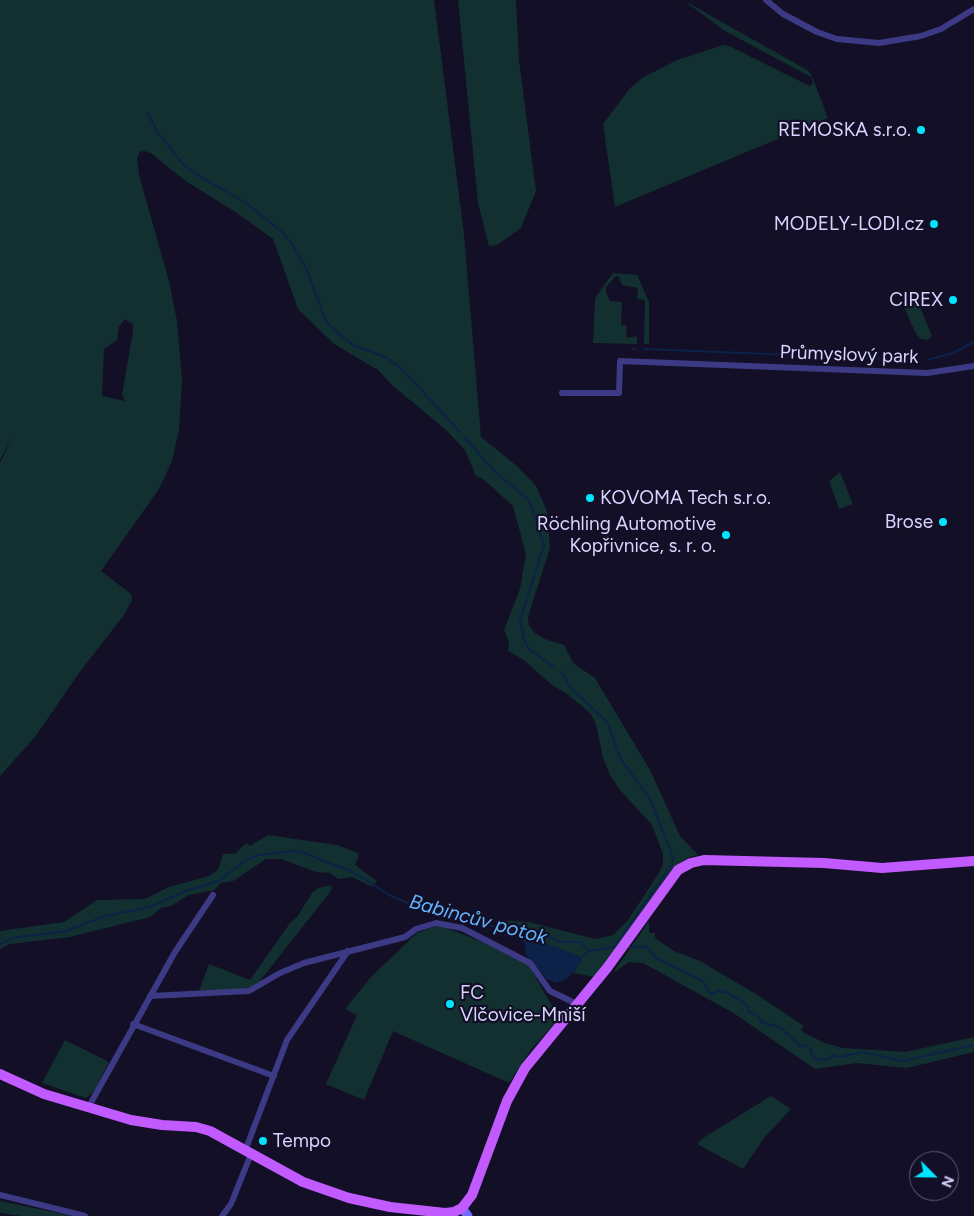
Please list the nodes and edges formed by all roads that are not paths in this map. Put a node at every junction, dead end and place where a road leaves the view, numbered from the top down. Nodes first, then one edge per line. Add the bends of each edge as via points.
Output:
1 (766, 0) edge
2 (974, 9) edge
3 (974, 366) edge
4 (562, 393) dead end
5 (974, 861) edge
6 (213, 895) dead end
7 (348, 951) junction
8 (150, 996) junction
9 (578, 1004) junction
10 (133, 1024) junction
11 (0, 1074) edge
12 (274, 1076) junction
13 (88, 1108) junction
14 (248, 1153) junction
15 (0, 1195) edge
16 (465, 1212) edge
17 (86, 1216) edge
18 (222, 1216) edge

1 - 2 street via 817,32 837,39 872,43 921,36
3 - 4 street, Průmyslový park via 928,373 720,368 620,361 619,393
5 - 9 main road via 882,868 719,860 691,863 670,878
6 - 8 street
7 - 8 street via 287,970 244,992
7 - 9 street via 405,937 428,924 456,926 530,963 550,991
7 - 12 street via 287,1040
8 - 10 street
9 - 16 main road via 540,1047 516,1084
10 - 12 street
10 - 13 street
11 - 13 main road via 44,1094
12 - 14 street
13 - 14 main road via 147,1123 203,1128
14 - 16 main road via 302,1182 349,1198 384,1206
14 - 18 street via 230,1204
15 - 17 street

